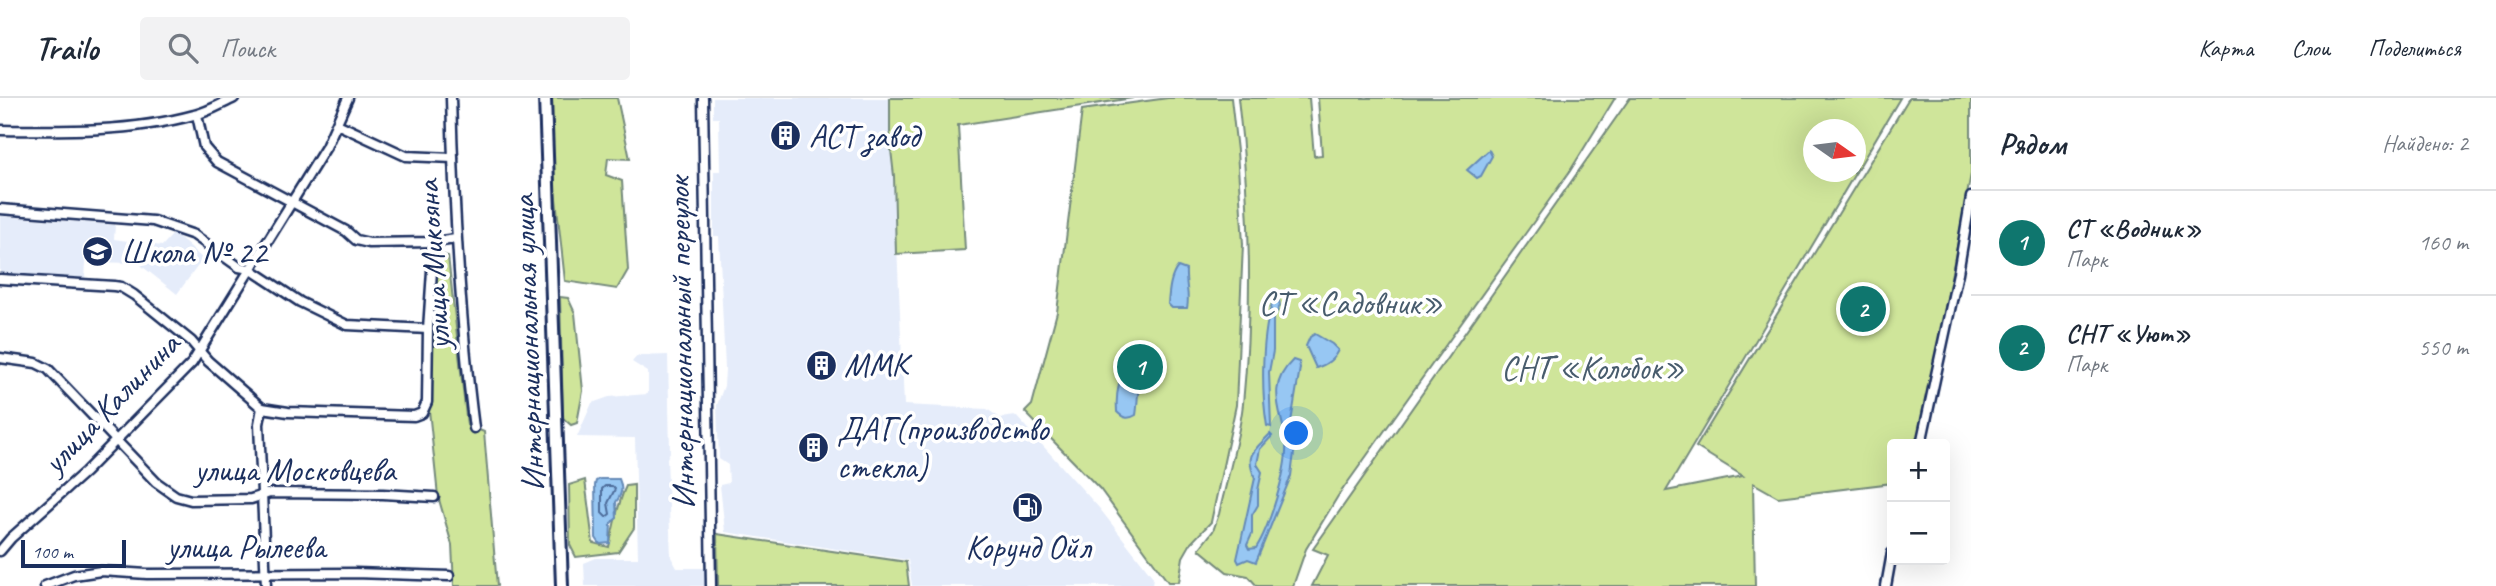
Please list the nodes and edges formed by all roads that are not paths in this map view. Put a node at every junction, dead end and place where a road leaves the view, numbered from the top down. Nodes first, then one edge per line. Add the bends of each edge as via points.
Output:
1 (234, 98) edge
2 (348, 98) edge
3 (451, 98) edge
4 (545, 98) edge
5 (704, 98) edge
6 (197, 115) junction
7 (337, 124) junction
8 (0, 130) edge
9 (453, 158) junction
10 (1971, 197) edge
11 (291, 201) junction
12 (0, 209) edge
13 (456, 239) junction
14 (435, 242) junction
15 (250, 269) junction
16 (0, 279) edge
17 (428, 330) junction
18 (200, 352) junction
19 (0, 358) edge
20 (262, 408) junction
21 (474, 428) dead end
22 (1922, 439) edge
23 (116, 441) junction
24 (261, 495) junction
25 (434, 497) dead end
26 (0, 551) edge
27 (1890, 565) edge
28 (264, 573) junction
29 (449, 576) dead end
30 (45, 586) edge
31 (266, 586) edge
32 (562, 586) edge
33 (711, 586) edge
34 (1886, 586) edge

1 - 6 street
2 - 7 street, улица Калинина
3 - 9 street, улица Микояна
4 - 32 main road, Интернациональная улица
5 - 33 street, Интернациональный переулок
6 - 8 street via 136,126
6 - 11 street via 204,147 213,158
7 - 9 street via 406,156
7 - 11 street, улица Калинина
9 - 13 street, улица Микояна
10 - 22 street
11 - 14 street via 362,242
11 - 15 street, улица Калинина
12 - 15 street via 153,221 194,235 239,267
13 - 14 street
13 - 21 street, улица Микояна
14 - 17 street
15 - 17 street via 300,302 347,325
15 - 18 street, улица Калинина
16 - 18 street via 121,287
17 - 20 street via 427,402 419,414 350,415
18 - 20 street
18 - 23 street, улица Калинина
19 - 23 street, улица Московцева via 48,369
20 - 24 street
23 - 24 street, улица Московцева via 176,496 198,500
23 - 26 street, улица Калинина
24 - 25 street, улица Московцева
24 - 28 street
27 - 34 street
28 - 29 street, улица Рылеева
28 - 30 street, улица Рылеева via 92,571
28 - 31 street

